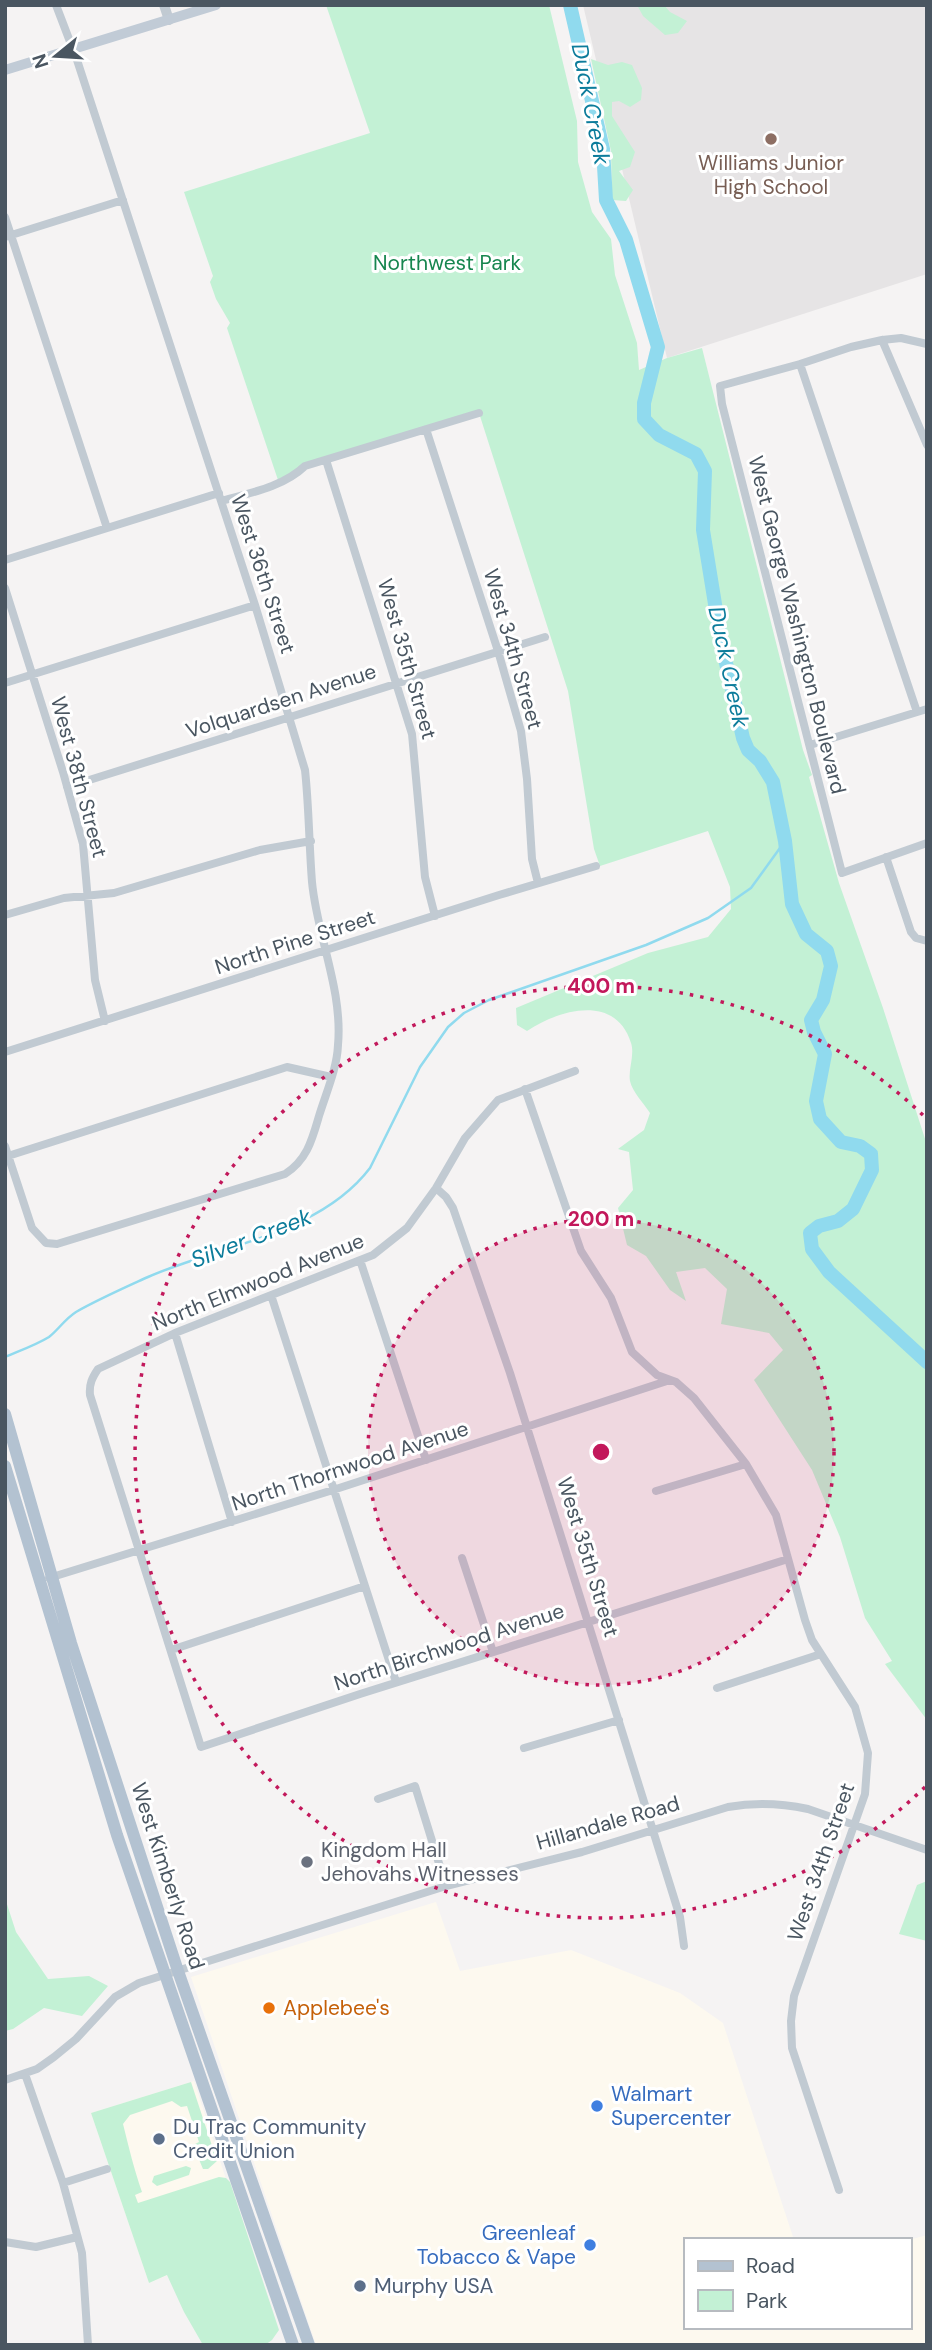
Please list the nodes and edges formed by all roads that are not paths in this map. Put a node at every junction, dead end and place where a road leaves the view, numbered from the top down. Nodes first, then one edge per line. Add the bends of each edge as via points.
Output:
1 (56, 5) edge
2 (164, 5) edge
3 (216, 5) edge
4 (169, 20) junction
5 (72, 50) junction
6 (5, 70) edge
7 (123, 200) junction
8 (5, 217) edge
9 (8, 236) edge
10 (882, 340) junction
11 (927, 344) edge
12 (800, 364) junction
13 (479, 413) dead end
14 (426, 429) junction
15 (927, 445) edge
16 (326, 460) junction
17 (220, 497) junction
18 (107, 528) junction
19 (5, 560) edge
20 (5, 588) edge
21 (255, 605) junction
22 (545, 636) dead end
23 (498, 651) junction
24 (33, 674) junction
25 (397, 682) junction
26 (5, 683) edge
27 (927, 709) edge
28 (917, 712) junction
29 (290, 716) junction
30 (810, 745) junction
31 (67, 787) junction
32 (311, 841) junction
33 (927, 843) edge
34 (886, 857) junction
35 (596, 866) dead end
36 (538, 883) junction
37 (88, 895) junction
38 (5, 915) edge
39 (435, 916) junction
40 (927, 941) edge
41 (326, 951) junction
42 (105, 1021) junction
43 (5, 1052) edge
44 (575, 1071) dead end
45 (331, 1077) junction
46 (526, 1089) junction
47 (5, 1146) edge
48 (8, 1156) junction
49 (436, 1188) junction
50 (360, 1260) junction
51 (271, 1295) junction
52 (174, 1333) junction
53 (670, 1380) junction
54 (5, 1414) edge
55 (527, 1427) junction
56 (426, 1460) junction
57 (746, 1464) junction
58 (5, 1466) edge
59 (333, 1490) junction
60 (656, 1491) dead end
61 (232, 1522) junction
62 (139, 1550) junction
63 (462, 1558) dead end
64 (788, 1559) junction
65 (46, 1579) junction
66 (365, 1586) junction
67 (588, 1621) junction
68 (171, 1650) junction
69 (493, 1652) junction
70 (821, 1654) junction
71 (396, 1682) junction
72 (717, 1688) dead end
73 (619, 1720) junction
74 (524, 1748) dead end
75 (378, 1799) dead end
76 (855, 1824) junction
77 (653, 1829) junction
78 (927, 1850) edge
79 (446, 1886) junction
80 (684, 1946) dead end
81 (172, 1972) junction
82 (25, 2074) junction
83 (5, 2080) edge
84 (107, 2169) dead end
85 (64, 2183) junction
86 (839, 2190) dead end
87 (77, 2237) junction
88 (5, 2242) edge
89 (308, 2343) edge
90 (88, 2345) edge
91 (293, 2345) edge

1 - 5 street, West 36th Street
2 - 4 street
3 - 4 main road
4 - 5 main road
5 - 6 main road
5 - 7 street, West 36th Street
7 - 9 street
7 - 17 street, West 36th Street
8 - 9 street
9 - 18 street
10 - 11 street via 901,338
10 - 12 street
10 - 15 street
12 - 28 street
12 - 30 street, West George Washington Boulevard via 720,386
13 - 14 street
14 - 16 street
14 - 23 street, West 34th Street
16 - 17 street via 270,486
16 - 25 street, West 35th Street
17 - 18 street
17 - 21 street, West 36th Street
18 - 19 street
20 - 24 street, West 38th Street
21 - 24 street
21 - 29 street, West 36th Street
22 - 23 street, Volquardsen Avenue
23 - 25 street, Volquardsen Avenue
23 - 36 street, West 34th Street via 521,731
24 - 26 street
24 - 31 street, West 38th Street
25 - 29 street, Volquardsen Avenue
25 - 39 street, West 35th Street via 415,754 425,877
27 - 28 street
28 - 30 street
29 - 31 street, Volquardsen Avenue
29 - 32 street, West 36th Street via 305,770
30 - 34 street, West George Washington Boulevard via 842,873
31 - 37 street, West 38th Street via 83,844
32 - 37 street via 260,850 114,893
32 - 41 street, West 36th Street via 312,881
33 - 34 street
34 - 40 street via 911,932
35 - 36 street, North Pine Street
36 - 39 street, North Pine Street
37 - 38 street
37 - 42 street, West 38th Street via 94,980
39 - 41 street, North Pine Street
41 - 42 street, North Pine Street
41 - 45 street, West 36th Street via 339,1042
42 - 43 street, North Pine Street
44 - 46 street, North Elmwood Avenue
45 - 48 street via 287,1067
45 - 48 street, West 36th Street via 309,1149 298,1166 285,1174 68,1241 46,1243 32,1228
46 - 49 street, North Elmwood Avenue via 498,1100 481,1117
46 - 53 street, West 34th Street via 580,1251 611,1298 632,1352 657,1375
47 - 48 street
49 - 50 street, North Elmwood Avenue via 407,1228 381,1250
49 - 55 street, West 35th Street via 453,1208
50 - 51 street, North Elmwood Avenue
50 - 56 street
51 - 52 street, North Elmwood Avenue
51 - 59 street
52 - 61 street
52 - 62 street, North Elmwood Avenue via 98,1369 89,1385
53 - 55 street, North Thornwood Avenue
53 - 57 street, West 34th Street via 694,1398
54 - 65 main road, West Kimberly Road
55 - 56 street, North Thornwood Avenue
55 - 67 street, West 35th Street
56 - 59 street, North Thornwood Avenue
57 - 60 street
57 - 64 street, West 34th Street via 776,1515
58 - 65 main road, West Kimberly Road
59 - 61 street, North Thornwood Avenue
59 - 66 street
61 - 62 street, North Thornwood Avenue
62 - 65 street, North Thornwood Avenue
62 - 68 street
63 - 69 street
64 - 67 street, North Birchwood Avenue
64 - 70 street, West 34th Street via 805,1620
65 - 81 main road, West Kimberly Road via 71,1643
66 - 68 street
66 - 71 street
67 - 69 street, North Birchwood Avenue
67 - 73 street, West 35th Street
68 - 71 street, North Birchwood Avenue via 201,1747
69 - 71 street, North Birchwood Avenue
70 - 72 street
70 - 76 street, West 34th Street via 855,1707 866,1741 868,1781
73 - 74 street
73 - 77 street, West 35th Street
75 - 79 street via 415,1786
76 - 77 street, Hillandale Road via 791,1805 752,1803
76 - 78 street, Hillandale Road
76 - 86 street, West 34th Street via 794,1996 791,2021 792,2048
77 - 79 street, Hillandale Road
77 - 80 street, West 35th Street via 680,1917
79 - 81 street, Hillandale Road
81 - 82 street, Hillandale Road via 115,1997 76,2039
81 - 89 main road, West Kimberly Road
81 - 91 main road, West Kimberly Road
82 - 83 street, Hillandale Road
82 - 85 street
84 - 85 street
85 - 87 street
87 - 88 street via 36,2247
87 - 90 street
89 - 91 main road

